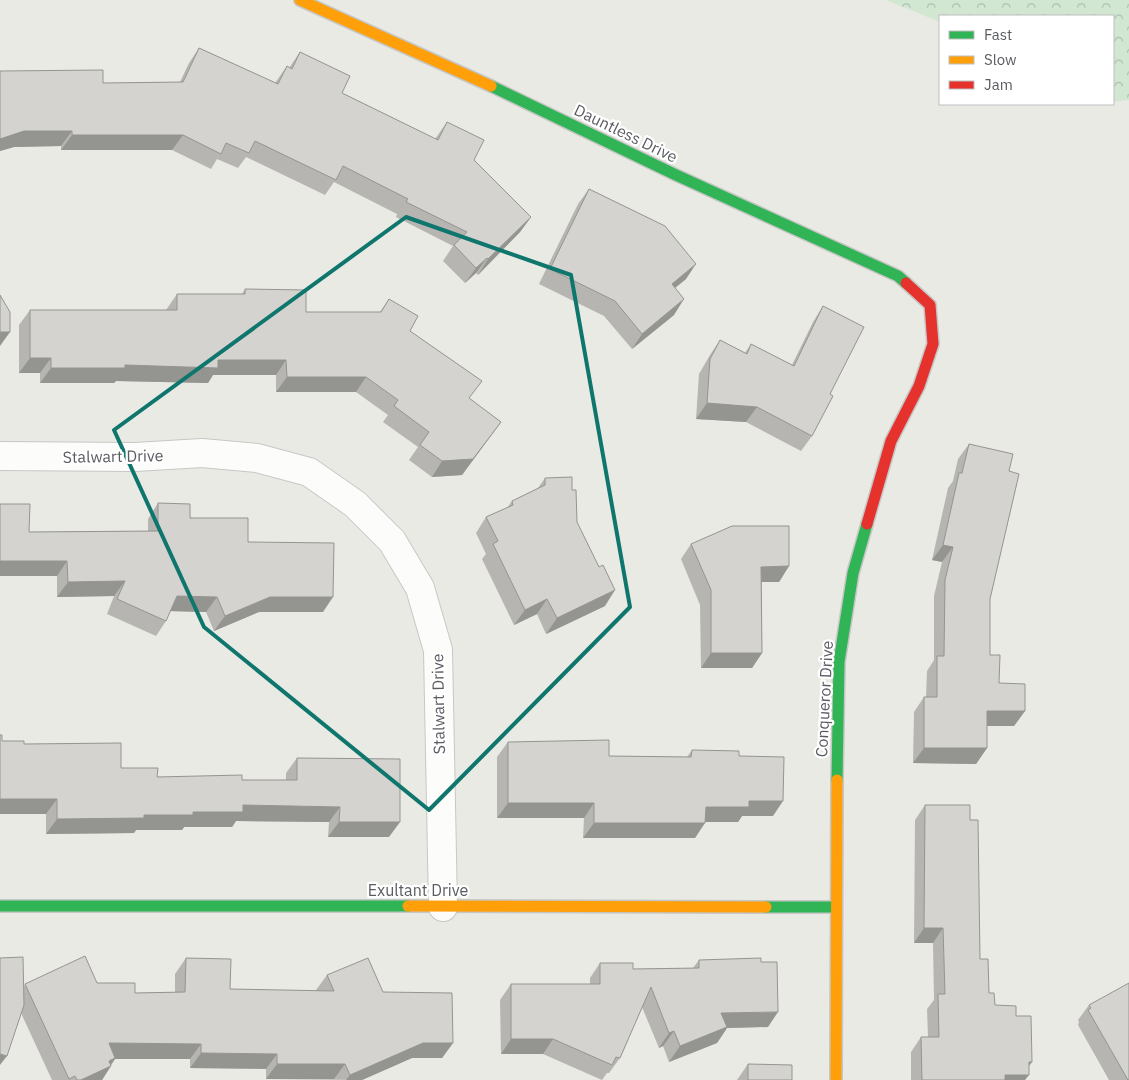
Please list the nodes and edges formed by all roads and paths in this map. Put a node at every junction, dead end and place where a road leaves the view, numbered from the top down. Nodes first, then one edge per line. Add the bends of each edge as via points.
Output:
1 (300, 0) edge
2 (930, 305) joint
3 (0, 456) edge
4 (0, 906) edge
5 (443, 907) junction
6 (835, 907) junction
7 (836, 1080) edge

1 - 2 street, Dauntless Drive via 450,66 676,175 898,276
2 - 6 street, Conqueror Drive via 933,344 919,386 891,441 853,573 839,662
3 - 5 street, Stalwart Drive via 135,458 202,453 257,458 309,472 354,504 392,541 420,588 438,650
4 - 5 street, Exultant Drive
5 - 6 street, Exultant Drive
6 - 7 street, Conqueror Drive

